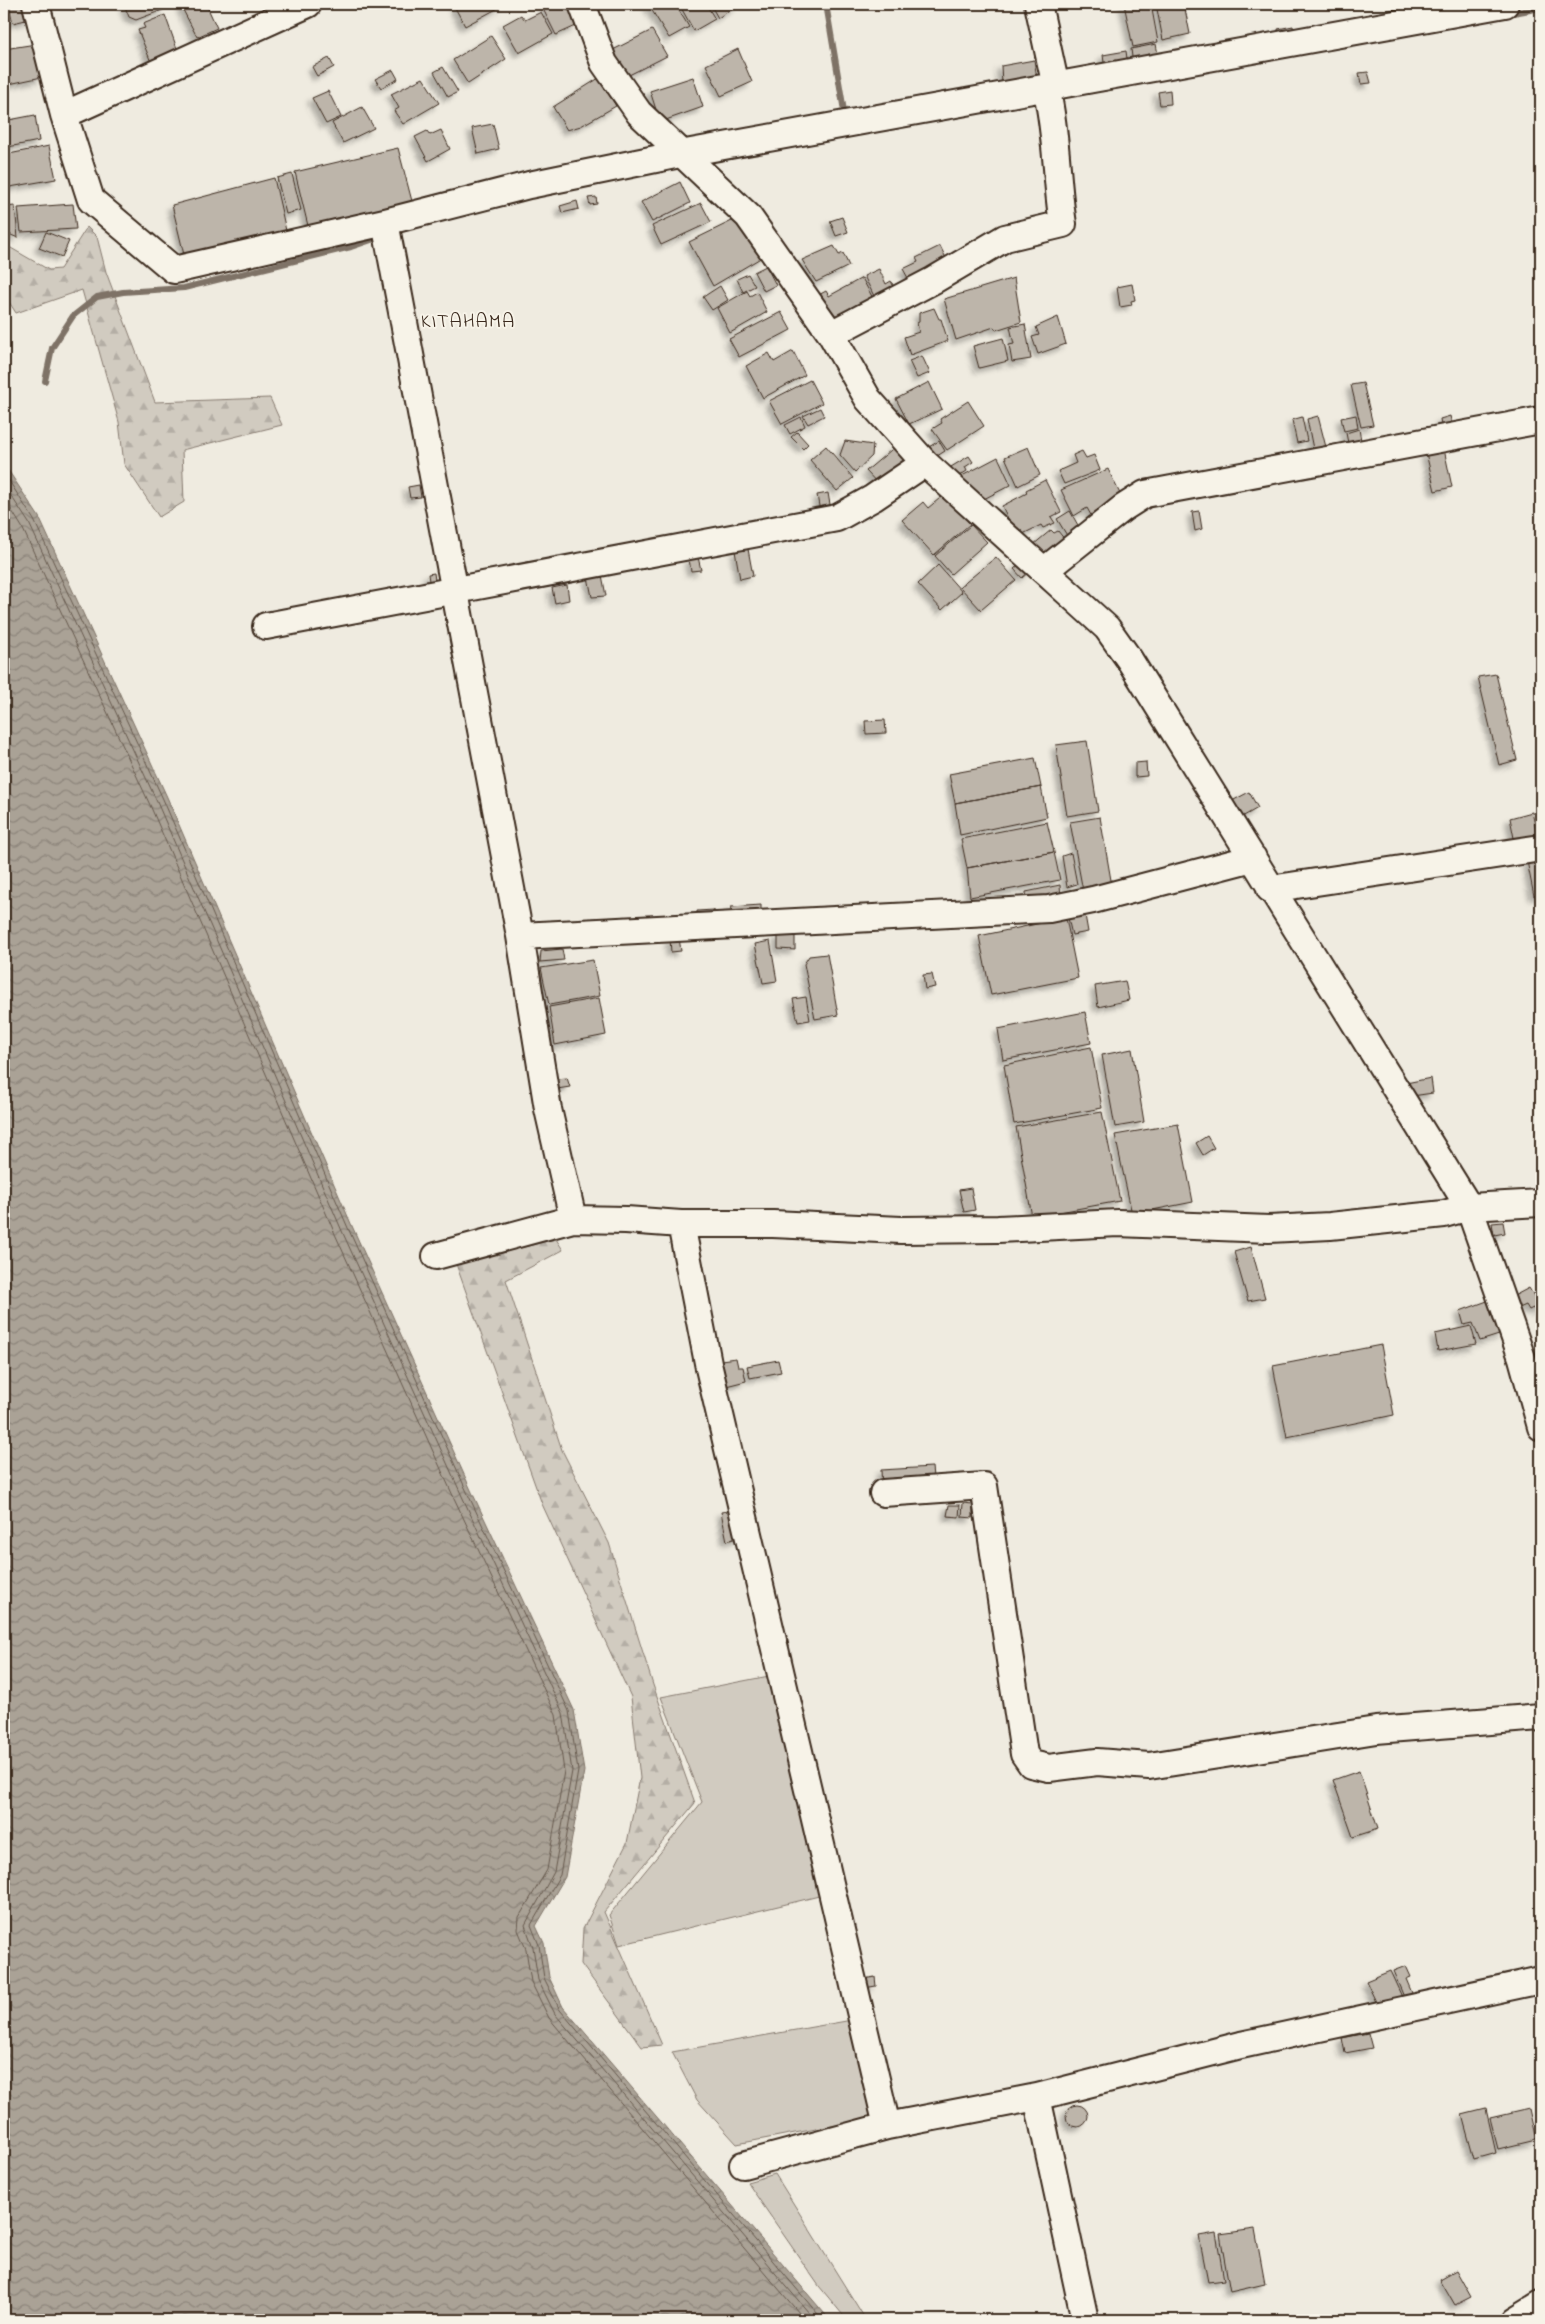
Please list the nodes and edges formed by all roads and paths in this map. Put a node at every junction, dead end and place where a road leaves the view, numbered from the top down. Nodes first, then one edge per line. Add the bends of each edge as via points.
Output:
1 (36, 4) edge
2 (308, 4) edge
3 (582, 4) edge
4 (1038, 4) edge
5 (1505, 4) edge
6 (1051, 96) junction
7 (64, 115) junction
8 (691, 162) junction
9 (387, 228) junction
10 (831, 334) junction
11 (1541, 420) edge
12 (925, 462) junction
13 (1045, 570) junction
14 (455, 591) junction
15 (266, 626) dead end
16 (1541, 848) edge
17 (1253, 858) junction
18 (1270, 889) junction
19 (520, 936) junction
20 (1541, 1202) edge
21 (1469, 1207) junction
22 (573, 1219) junction
23 (681, 1224) junction
24 (436, 1256) dead end
25 (1541, 1427) edge
26 (883, 1493) dead end
27 (1541, 1717) edge
28 (1541, 1980) edge
29 (1036, 2097) junction
30 (887, 2126) junction
31 (743, 2165) dead end
32 (1541, 2304) edge
33 (1085, 2320) edge
34 (1515, 2320) edge

1 - 7 street
2 - 7 street
3 - 8 street via 604,63 639,112
4 - 6 street
5 - 6 street
6 - 8 street via 846,124
6 - 10 street via 1057,190 1063,224 1005,238
7 - 9 street via 91,200 174,270
8 - 9 street via 529,185
8 - 10 street via 748,216
9 - 14 street
10 - 12 street via 868,399
11 - 13 street via 1145,494
12 - 13 street
12 - 14 street via 837,518
13 - 17 street via 1107,628
14 - 15 street
14 - 19 street
16 - 18 street
17 - 18 street
17 - 19 street via 1049,909
18 - 21 street
19 - 22 street via 548,1109
20 - 21 street
21 - 23 street via 1434,1215 1269,1229 1118,1223 901,1230 773,1224
21 - 25 street via 1522,1358
22 - 23 street
22 - 24 street
23 - 30 street via 709,1368
26 - 27 street via 984,1486 1024,1754 1031,1764 1049,1768 1097,1762 1148,1766 1376,1730
28 - 29 street via 1241,2045
29 - 30 street
29 - 33 street
30 - 31 street
32 - 34 street

